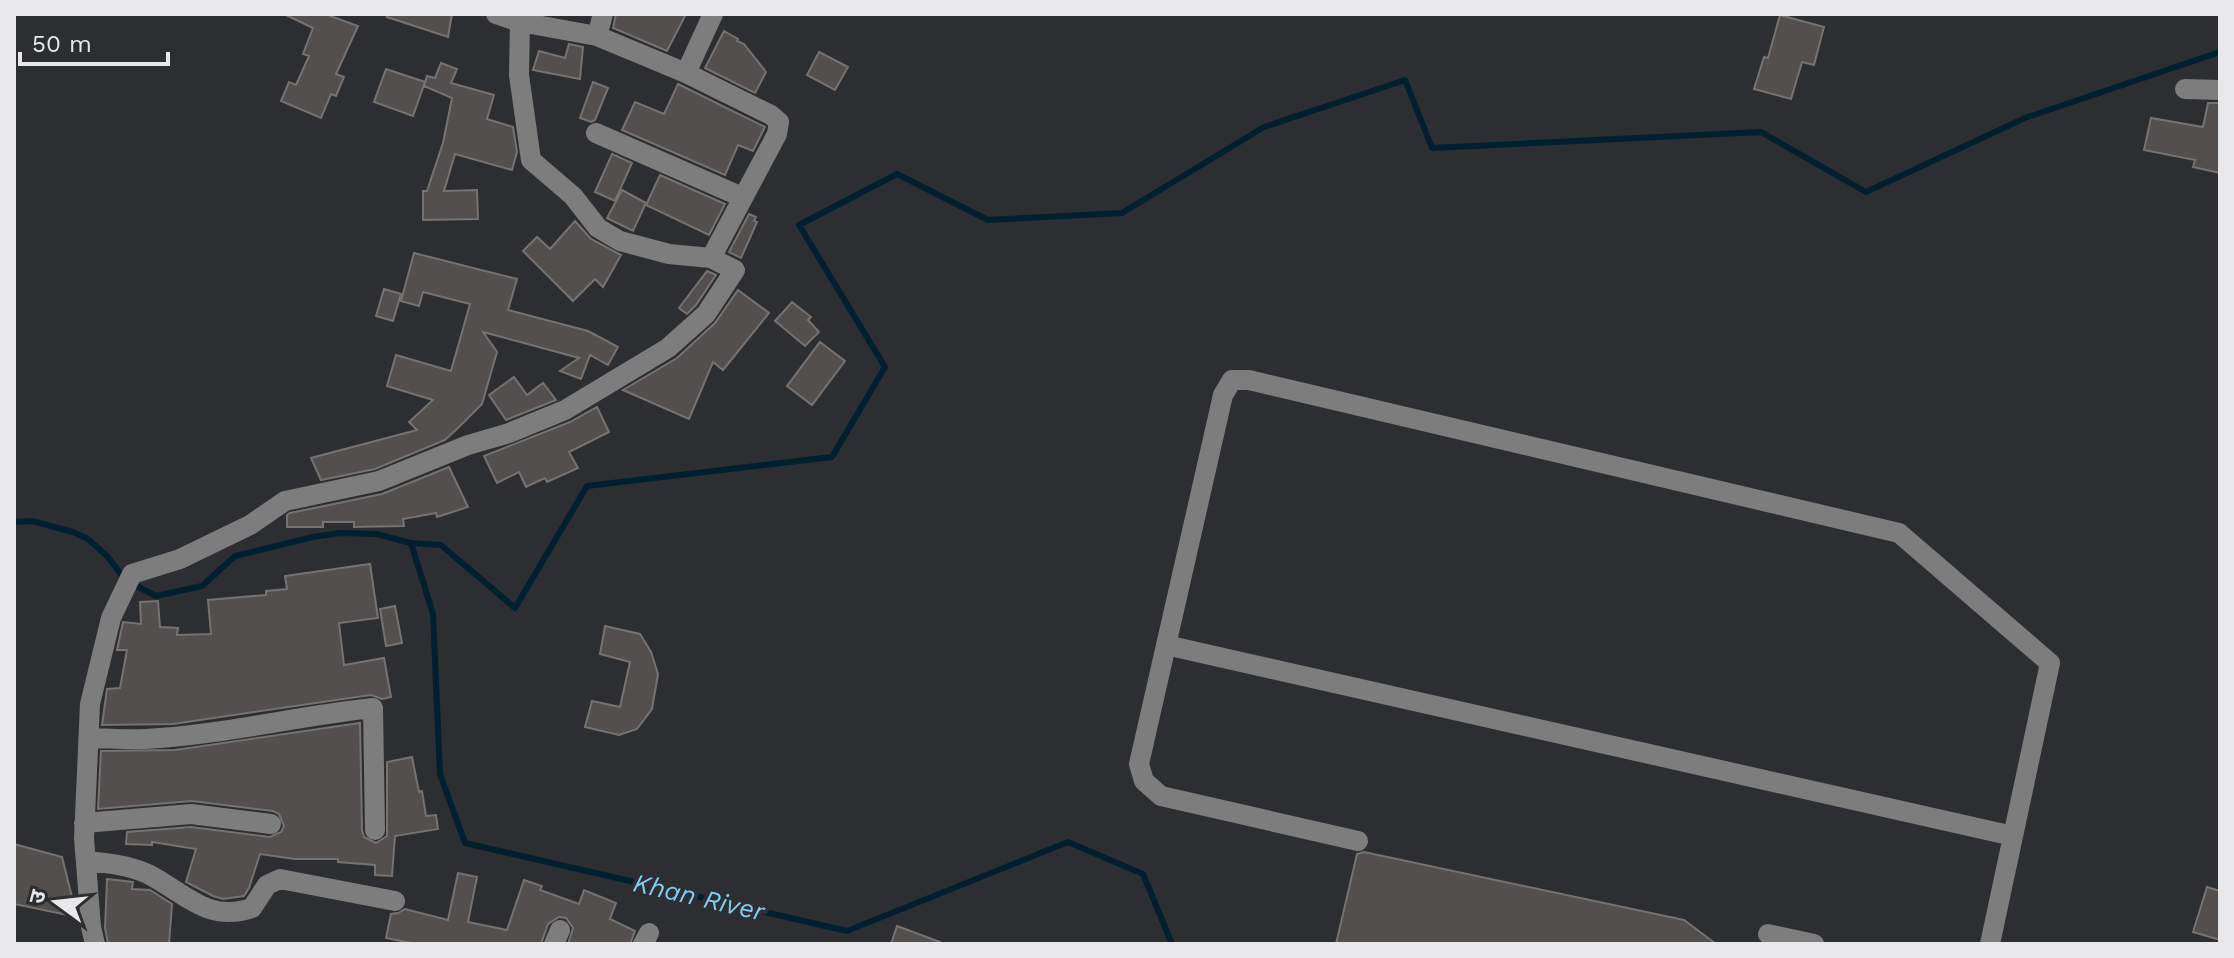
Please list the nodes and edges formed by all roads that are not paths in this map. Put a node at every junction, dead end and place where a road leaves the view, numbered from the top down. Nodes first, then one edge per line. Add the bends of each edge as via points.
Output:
1 (496, 14) edge
2 (603, 14) edge
3 (713, 14) edge
4 (520, 22) junction
5 (597, 36) junction
6 (686, 73) junction
7 (2185, 89) dead end
8 (2220, 90) edge
9 (596, 133) dead end
10 (742, 197) junction
11 (711, 258) junction
12 (1166, 645) junction
13 (89, 738) junction
14 (84, 823) junction
15 (271, 824) dead end
16 (375, 830) dead end
17 (2013, 836) junction
18 (1358, 841) dead end
19 (86, 861) junction
20 (395, 901) dead end
21 (1768, 934) dead end
22 (95, 944) edge
23 (1814, 944) edge
24 (1990, 944) edge

1 - 4 street
2 - 5 street
3 - 6 street
4 - 5 street
4 - 11 street via 519,75 531,160 573,196 598,228 620,241
5 - 6 street
6 - 10 street via 779,122
7 - 8 street
9 - 10 street
10 - 11 street
11 - 13 street via 735,270 706,314 668,348 565,410 379,481 285,501 250,525 129,581 111,618 90,704
12 - 17 street
12 - 17 street via 1223,395 1232,380 1249,380 1899,533 2050,663
12 - 18 street via 1139,764 1144,781 1161,796 1183,803
13 - 14 street
13 - 16 street via 144,739 373,708
14 - 15 street via 191,814
14 - 19 street
17 - 24 street
19 - 20 street via 146,873 196,905 224,912 252,908 267,885 280,879
19 - 22 street
21 - 23 street

